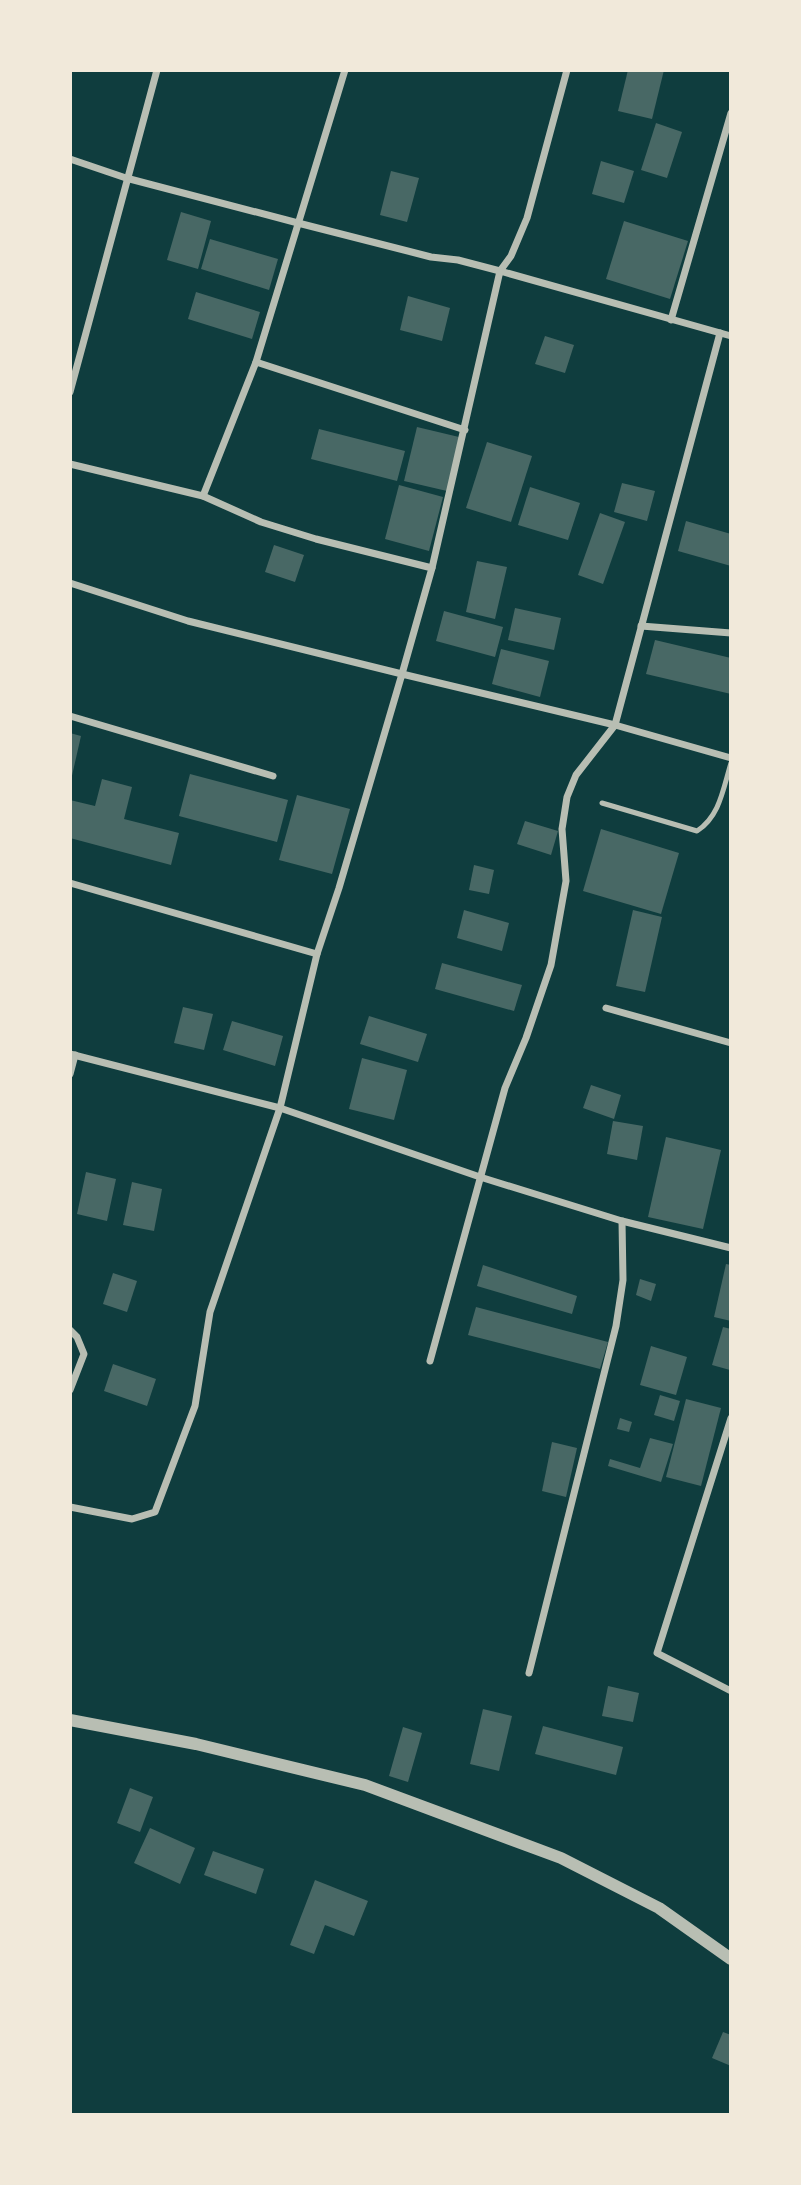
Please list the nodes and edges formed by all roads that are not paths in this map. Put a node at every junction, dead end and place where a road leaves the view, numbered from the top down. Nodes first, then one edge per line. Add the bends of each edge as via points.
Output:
1 (157, 70) edge
2 (345, 70) edge
3 (568, 70) edge
4 (731, 113) edge
5 (70, 159) edge
6 (126, 178) junction
7 (298, 223) junction
8 (500, 271) junction
9 (671, 320) junction
10 (720, 332) junction
11 (731, 335) edge
12 (256, 362) junction
13 (70, 392) edge
14 (464, 430) junction
15 (70, 464) edge
16 (203, 496) junction
17 (432, 568) junction
18 (70, 583) edge
19 (641, 626) junction
20 (731, 633) edge
21 (402, 674) junction
22 (70, 716) edge
23 (615, 725) junction
24 (731, 758) edge
25 (731, 763) edge
26 (272, 776) dead end
27 (603, 803) dead end
28 (70, 883) edge
29 (317, 954) junction
30 (606, 1008) dead end
31 (731, 1043) edge
32 (72, 1054) edge
33 (70, 1074) edge
34 (280, 1108) junction
35 (480, 1177) junction
36 (622, 1221) junction
37 (731, 1248) edge
38 (72, 1334) edge
39 (430, 1361) dead end
40 (70, 1390) edge
41 (731, 1418) edge
42 (70, 1507) edge
43 (529, 1673) dead end
44 (731, 1691) edge
45 (70, 1720) edge
46 (731, 1959) edge

1 - 6 street
2 - 7 street
3 - 8 street via 527,218
4 - 9 street
5 - 6 street
6 - 7 street
6 - 13 street
7 - 8 street
7 - 12 street
8 - 9 street
8 - 14 street
9 - 10 street
10 - 11 street
10 - 19 street
12 - 14 street
12 - 16 street
14 - 17 street
15 - 16 street
16 - 17 street via 261,522
17 - 21 street
18 - 21 street via 188,621
19 - 20 street
19 - 23 street
21 - 23 street
21 - 29 street
22 - 26 street
23 - 24 street
23 - 35 street via 576,775 567,797 562,829 566,881 551,965 505,1088
25 - 27 lane via 717,808 708,824 697,831
28 - 29 street
29 - 34 street
30 - 31 street
32 - 33 street
32 - 34 street
34 - 35 street
34 - 42 street via 210,1312 195,1406 155,1512 132,1519
35 - 36 street
35 - 39 street
36 - 37 street
36 - 43 street via 623,1280 616,1326
38 - 40 street via 84,1354
41 - 44 street via 657,1653
45 - 46 street via 196,1744 365,1785 561,1858 659,1908

